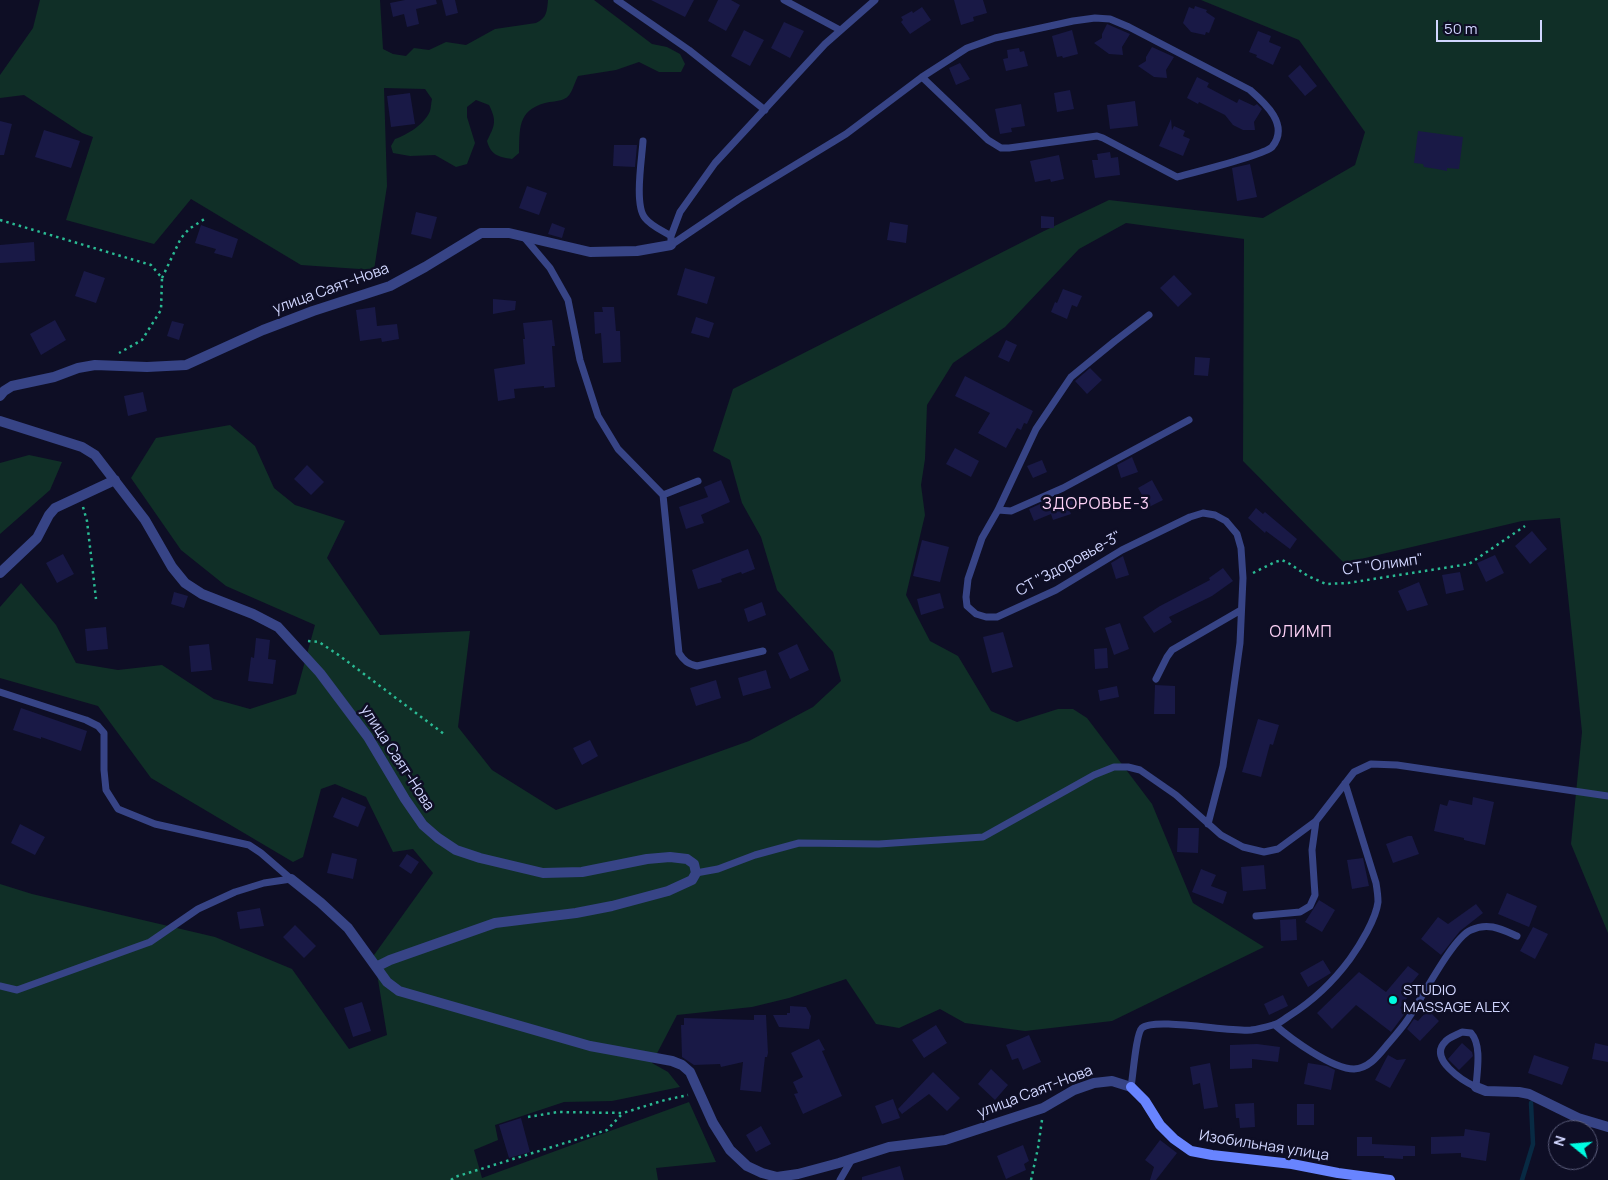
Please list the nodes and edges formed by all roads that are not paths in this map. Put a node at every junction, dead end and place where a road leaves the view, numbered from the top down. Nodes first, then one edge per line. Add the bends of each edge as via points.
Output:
1 (617, 0) edge
2 (784, 0) edge
3 (875, 0) edge
4 (840, 30) junction
5 (922, 77) junction
6 (764, 110) junction
7 (642, 141) dead end
8 (523, 236) junction
9 (671, 240) junction
10 (1149, 315) dead end
11 (0, 396) edge
12 (1189, 420) dead end
13 (0, 421) edge
14 (115, 480) junction
15 (698, 481) dead end
16 (663, 495) junction
17 (998, 510) junction
18 (0, 573) edge
19 (1241, 610) junction
20 (763, 651) dead end
21 (1156, 679) dead end
22 (0, 692) edge
23 (1344, 783) junction
24 (1608, 796) edge
25 (1316, 821) junction
26 (1208, 824) junction
27 (696, 873) junction
28 (291, 879) junction
29 (1256, 916) dead end
30 (1517, 936) dead end
31 (376, 967) junction
32 (0, 986) edge
33 (1275, 1025) junction
34 (1131, 1087) junction
35 (1476, 1087) junction
36 (1608, 1127) edge
37 (852, 1159) junction
38 (840, 1180) edge
39 (1390, 1180) edge

1 - 6 lane via 689,50
2 - 4 lane
3 - 4 lane
4 - 6 lane
5 - 5 lane via 967,48 995,38 1073,21 1110,19 1250,90 1266,103 1277,120 1276,141 1270,149 1177,177 1097,136 1001,148 988,140
5 - 9 lane via 846,134
6 - 9 lane via 715,163 690,196 680,212
7 - 9 lane via 640,204 644,218
8 - 9 street, улица Саят-Нова via 590,252 637,251
8 - 11 street, улица Саят-Нова via 481,233 390,286 263,330 186,365 95,365 12,386
8 - 16 lane via 550,268 568,300 580,360 598,416 618,449
10 - 17 lane, СТ "Здоровье-3" via 1071,377 1036,429
12 - 17 lane via 1063,488 1011,511
13 - 14 street, улица Саят-Нова via 82,447 95,455
14 - 18 street via 55,508 37,538
14 - 27 street, улица Саят-Нова via 185,583 202,594 278,627 295,645 368,737 423,825 438,838 456,850 543,873 582,872 670,856 687,858 694,864
15 - 16 lane
16 - 20 lane via 679,653 684,661 697,666
17 - 19 lane, СТ "Здоровье-3" via 982,538 968,579 966,606 976,614 997,617 1056,590 1122,550 1190,516 1204,513 1226,521 1237,534 1243,578
19 - 21 lane via 1172,650
19 - 26 lane, СТ "Здоровье-3" via 1240,643 1223,766
22 - 28 lane via 98,726 104,733 106,790 118,809 155,824 249,845
23 - 24 lane via 1362,767 1381,763
23 - 25 lane
23 - 33 lane via 1376,883 1376,910 1353,955 1338,976 1304,1007
25 - 26 lane via 1278,849 1264,852 1244,847
25 - 29 lane via 1312,850 1315,895 1310,906 1300,912
26 - 27 lane via 1176,795 1140,770 1114,768 1094,775 983,837 879,844 799,843
27 - 31 street via 692,880 668,891 576,913 495,923
28 - 31 street, улица Саят-Нова via 348,928
28 - 32 lane via 235,892 198,909 150,942 17,990
30 - 33 lane via 1494,926 1469,930 1451,949 1408,1021 1365,1066 1344,1067 1330,1061 1293,1040
31 - 37 street, улица Саят-Нова via 399,991 572,1041 682,1065 690,1072 713,1124 730,1150 747,1166 762,1173 777,1177 798,1174
33 - 34 lane via 1250,1030 1160,1023 1146,1026 1137,1036
34 - 37 street, улица Саят-Нова via 1112,1081 1094,1083 1074,1090 1043,1108 945,1140 899,1144
34 - 39 street, Изобильная улица via 1145,1101 1160,1125 1191,1151
35 - 35 lane via 1475,1038 1471,1033 1462,1032 1445,1041 1440,1057 1448,1068
35 - 36 street via 1486,1091 1529,1094 1578,1118
37 - 38 lane

